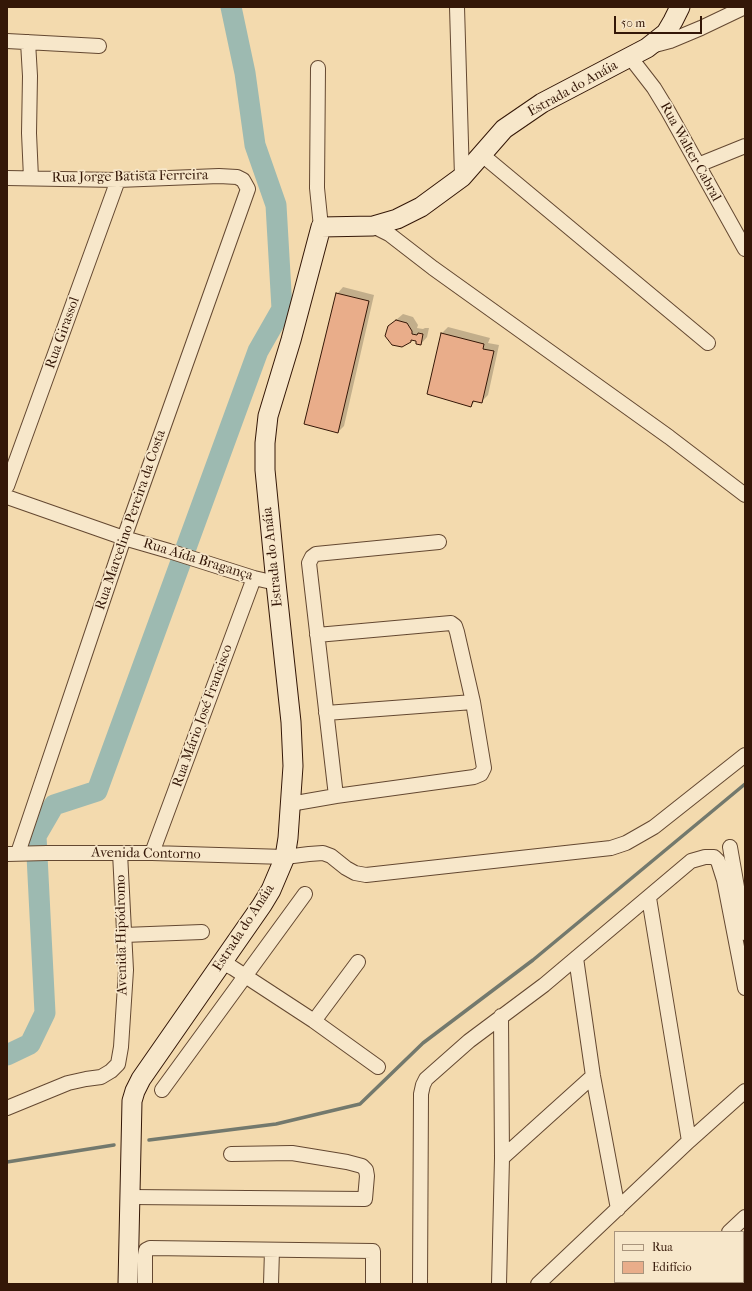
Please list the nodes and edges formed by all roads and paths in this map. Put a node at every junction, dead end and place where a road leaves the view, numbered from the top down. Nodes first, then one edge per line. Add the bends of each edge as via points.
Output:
1 (457, 7) edge
2 (680, 7) edge
3 (744, 7) edge
4 (7, 41) edge
5 (28, 42) junction
6 (99, 46) dead end
7 (647, 48) junction
8 (630, 57) junction
9 (318, 68) dead end
10 (745, 146) edge
11 (481, 154) junction
12 (698, 165) junction
13 (462, 177) junction
14 (7, 178) edge
15 (31, 178) junction
16 (118, 180) junction
17 (248, 189) joint
18 (373, 226) junction
19 (321, 227) junction
20 (745, 249) edge
21 (708, 343) dead end
22 (7, 486) edge
23 (745, 495) edge
24 (7, 497) edge
25 (124, 538) junction
26 (439, 542) dead end
27 (254, 578) junction
28 (276, 583) junction
29 (317, 635) junction
30 (473, 702) junction
31 (326, 713) junction
32 (745, 755) edge
33 (336, 796) junction
34 (290, 804) junction
35 (730, 847) dead end
36 (16, 853) edge
37 (120, 853) junction
38 (152, 853) junction
39 (285, 857) junction
40 (305, 894) dead end
41 (649, 898) junction
42 (202, 932) dead end
43 (745, 933) edge
44 (124, 936) junction
45 (576, 958) junction
46 (222, 962) junction
47 (358, 962) dead end
48 (245, 976) junction
49 (745, 988) edge
50 (501, 1016) junction
51 (314, 1020) junction
52 (378, 1067) dead end
53 (593, 1076) junction
54 (162, 1090) dead end
55 (745, 1091) edge
56 (7, 1108) edge
57 (688, 1141) junction
58 (231, 1154) dead end
59 (502, 1158) junction
60 (130, 1198) junction
61 (618, 1209) junction
62 (745, 1217) edge
63 (730, 1231) edge
64 (272, 1250) junction
65 (128, 1284) edge
66 (144, 1284) edge
67 (271, 1284) edge
68 (373, 1284) edge
69 (420, 1284) edge
70 (499, 1284) edge
71 (538, 1284) edge

1 - 13 street
2 - 7 street, Estrada do Anáia via 666,32
3 - 7 street via 701,28
4 - 5 street
5 - 6 street
5 - 15 street
7 - 8 street, Estrada do Anáia
8 - 11 street, Estrada do Anáia via 542,103 504,129
8 - 12 street, Rua Walter Cabral via 658,94
9 - 19 street via 317,188
10 - 12 street
11 - 13 street, Estrada do Anáia
11 - 21 street
12 - 20 street, Rua Walter Cabral
13 - 18 street, Estrada do Anáia via 421,207 397,219
14 - 15 street, Rua Jorge Batista Ferreira
15 - 16 street, Rua Jorge Batista Ferreira
16 - 17 street, Rua Jorge Batista Ferreira via 238,177
16 - 22 street, Rua Girassol
17 - 25 street, Rua Marcelino Pereira da Costa
18 - 19 street, Estrada do Anáia
18 - 23 street via 389,234 669,436
19 - 28 street, Estrada do Anáia via 268,416 265,470
24 - 25 street, Rua Aída Bragança
25 - 27 street, Rua Aída Bragança
25 - 36 street, Rua Marcelino Pereira da Costa
26 - 29 street via 316,554 312,557 309,563
27 - 28 street, Rua Aída Bragança
27 - 38 street, Rua Mário José Francisco
28 - 34 street, Estrada do Anáia via 291,722 293,766
29 - 30 street via 451,623 457,632
29 - 31 street
30 - 31 street
30 - 33 street via 484,768 481,774
31 - 33 street
32 - 39 street, Avenida Contorno via 654,827 626,844 612,848 366,875 350,870 323,853
33 - 34 street
34 - 39 street, Estrada do Anáia
35 - 43 street
36 - 37 street, Avenida Contorno
37 - 38 street, Avenida Contorno
37 - 44 street, Avenida Hipódromo
38 - 39 street, Avenida Contorno
39 - 46 street, Estrada do Anáia via 271,890
40 - 48 street
41 - 45 street
41 - 49 street via 691,861 705,856 714,857 718,861 724,880
41 - 57 street
42 - 44 street
44 - 56 street, Avenida Hipódromo via 126,970 118,1064 101,1077 68,1084
45 - 50 street
45 - 53 street
46 - 48 street
46 - 60 street, Estrada do Anáia via 135,1091 132,1101
47 - 51 street
48 - 51 street
48 - 54 street
50 - 59 street
50 - 69 street via 426,1079 420,1094
51 - 52 street
53 - 59 street
53 - 61 street
55 - 57 street
57 - 61 street
58 - 60 street via 292,1153 362,1166 367,1176 365,1199
59 - 70 street
60 - 65 street, Estrada do Anáia
61 - 71 street
62 - 63 street
64 - 66 street via 150,1248 146,1250 145,1255
64 - 67 street
64 - 68 street via 373,1251

